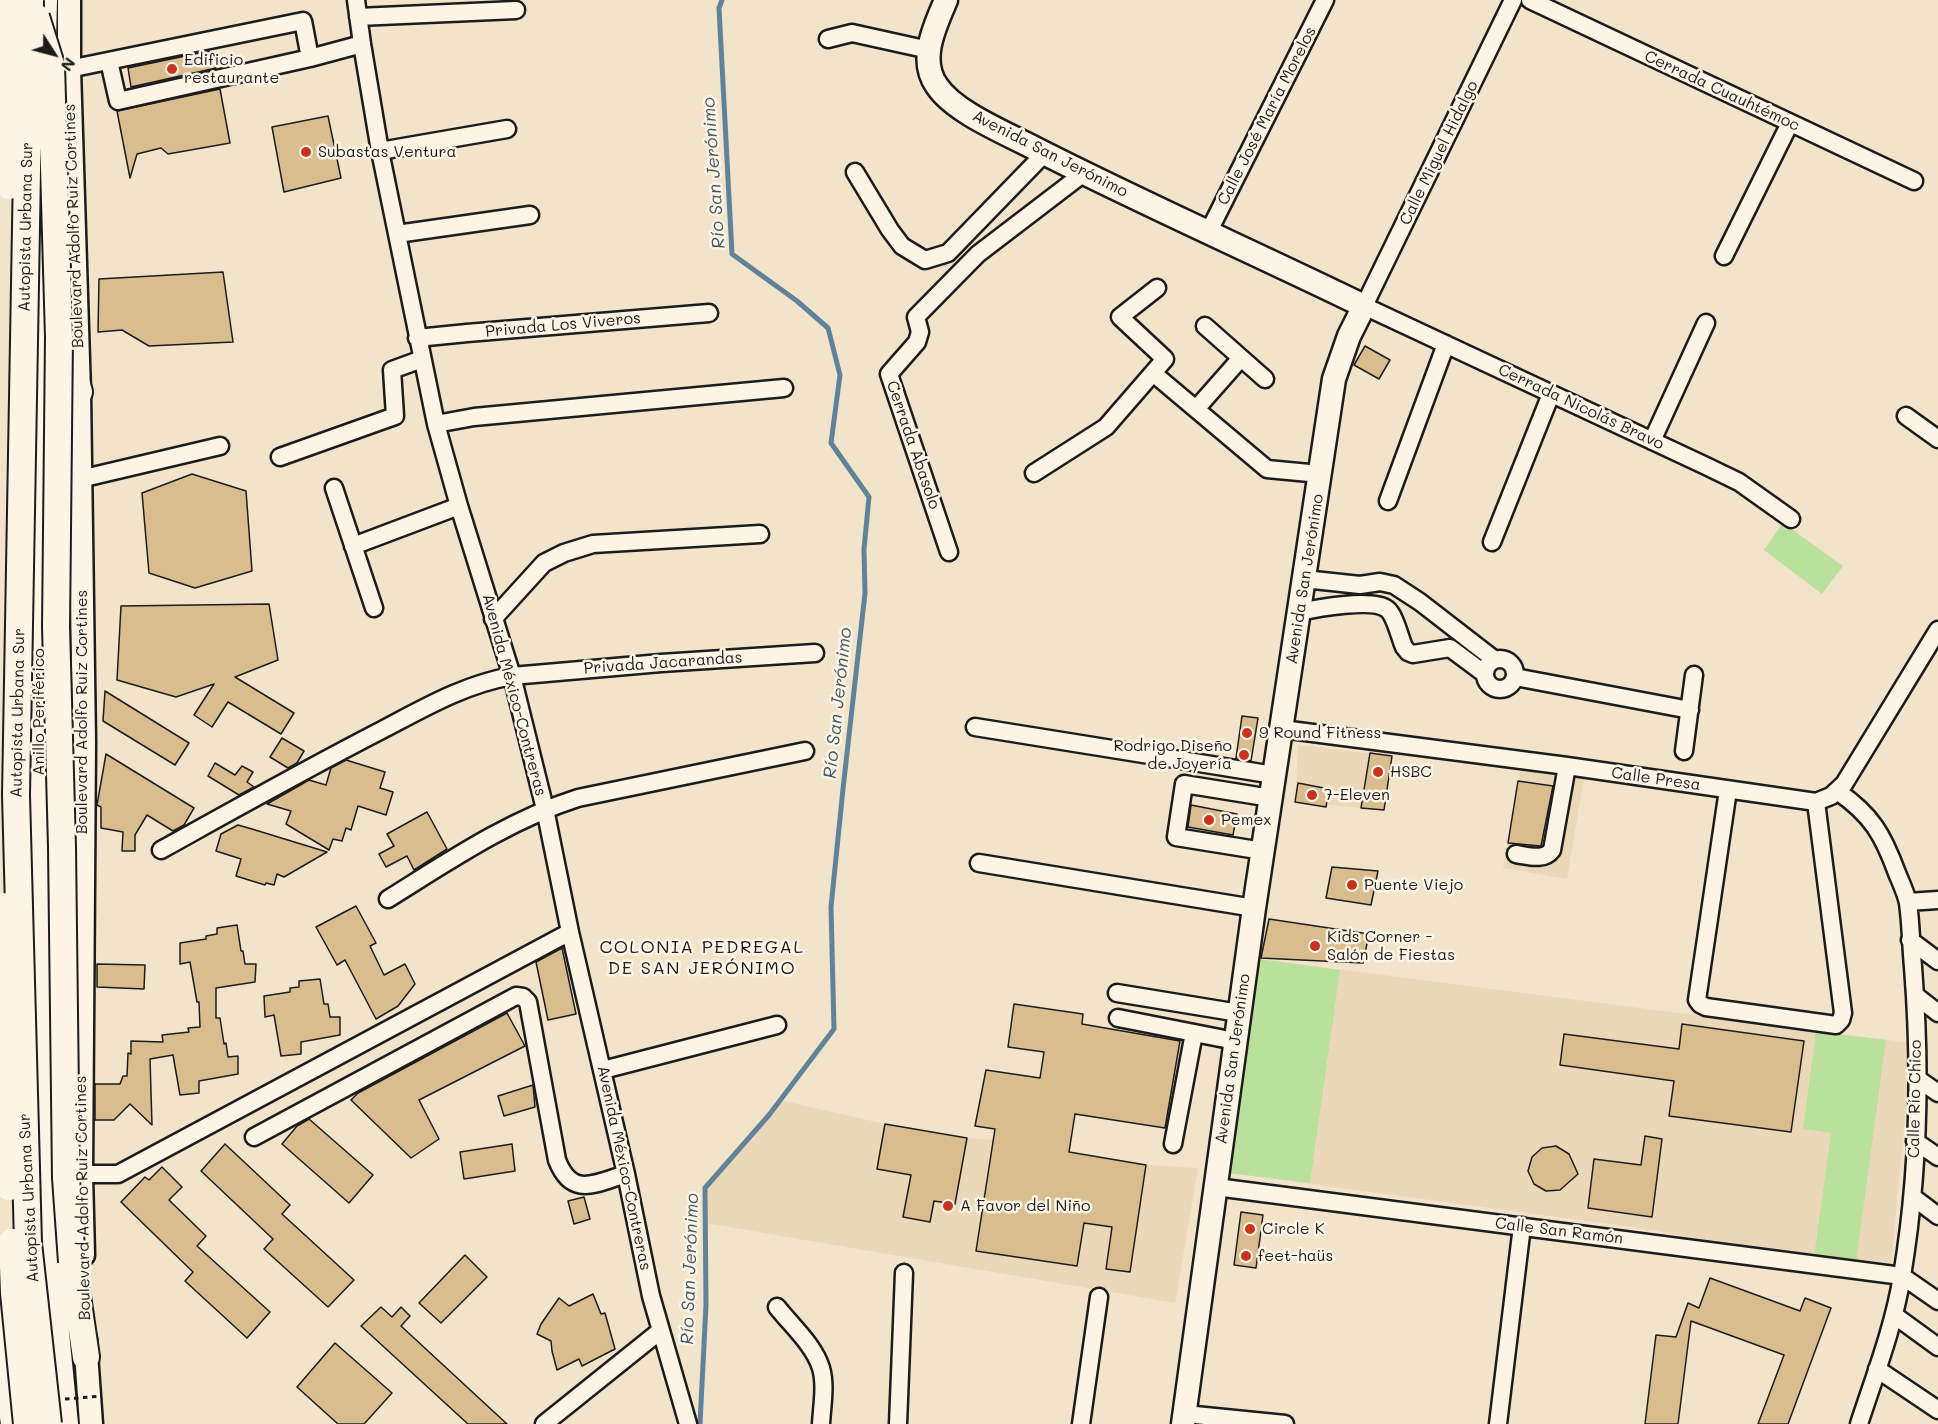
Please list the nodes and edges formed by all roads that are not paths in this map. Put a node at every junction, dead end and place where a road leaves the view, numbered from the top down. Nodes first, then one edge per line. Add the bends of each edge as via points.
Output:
1 (12, 0) edge
2 (31, 0) edge
3 (46, 0) edge
4 (69, 0) edge
5 (946, 0) edge
6 (1325, 0) edge
7 (1513, 0) edge
8 (1530, 0) edge
9 (357, 8) edge
10 (516, 10) dead end
11 (828, 39) dead end
12 (11, 40) junction
13 (362, 44) junction
14 (929, 50) junction
15 (310, 58) junction
16 (109, 61) junction
17 (69, 69) junction
18 (0, 93) edge
19 (1790, 123) junction
20 (507, 129) dead end
21 (380, 151) junction
22 (1045, 153) junction
23 (855, 172) dead end
24 (1083, 173) junction
25 (1914, 181) dead end
26 (530, 215) dead end
27 (1209, 231) junction
28 (397, 234) junction
29 (1724, 256) dead end
30 (43, 259) junction
31 (1157, 288) dead end
32 (1364, 306) junction
33 (709, 313) dead end
34 (1706, 323) dead end
35 (1205, 326) dead end
36 (417, 338) junction
37 (1446, 344) junction
38 (422, 358) junction
39 (1241, 358) junction
40 (1154, 373) junction
41 (1265, 379) dead end
42 (783, 388) dead end
43 (79, 392) junction
44 (1551, 394) junction
45 (1196, 409) junction
46 (1906, 416) dead end
47 (436, 424) junction
48 (1938, 439) edge
49 (1652, 441) junction
50 (220, 446) dead end
51 (280, 457) dead end
52 (1034, 472) dead end
53 (1320, 474) junction
54 (80, 479) junction
55 (334, 488) dead end
56 (1388, 501) dead end
57 (459, 506) junction
58 (1791, 519) dead end
59 (760, 534) dead end
60 (1492, 542) dead end
61 (353, 546) junction
62 (949, 552) dead end
63 (1305, 579) junction
64 (374, 608) dead end
65 (1300, 612) junction
66 (493, 619) junction
67 (1938, 630) edge
68 (815, 653) dead end
69 (1490, 667) junction
70 (1694, 675) dead end
71 (512, 676) junction
72 (1515, 676) junction
73 (1690, 710) junction
74 (975, 727) dead end
75 (1282, 729) junction
76 (805, 751) dead end
77 (1684, 751) dead end
78 (1568, 766) junction
79 (1275, 775) junction
80 (1728, 790) junction
81 (1838, 790) junction
82 (1271, 798) junction
83 (1816, 802) junction
84 (544, 809) junction
85 (161, 849) dead end
86 (1263, 851) junction
87 (1516, 854) dead end
88 (979, 863) dead end
89 (388, 899) dead end
90 (1938, 900) edge
91 (1908, 902) junction
92 (1254, 908) junction
93 (570, 932) junction
94 (1910, 940) junction
95 (1938, 961) edge
96 (1118, 993) dead end
97 (1915, 996) junction
98 (1239, 1013) junction
99 (1938, 1013) edge
100 (1118, 1018) dead end
101 (777, 1025) dead end
102 (1194, 1033) junction
103 (1235, 1041) junction
104 (603, 1071) junction
105 (1918, 1079) junction
106 (1938, 1093) edge
107 (254, 1137) dead end
108 (1915, 1141) junction
109 (1173, 1144) dead end
110 (1938, 1157) edge
111 (626, 1173) junction
112 (73, 1176) junction
113 (1216, 1186) junction
114 (1913, 1197) junction
115 (1938, 1216) edge
116 (1522, 1226) junction
117 (904, 1273) dead end
118 (1902, 1276) junction
119 (0, 1290) edge
120 (1099, 1297) dead end
121 (1938, 1301) edge
122 (777, 1307) dead end
123 (1894, 1315) junction
124 (660, 1331) junction
125 (2, 1337) edge
126 (57, 1347) junction
127 (1938, 1347) edge
128 (86, 1357) junction
129 (1877, 1369) junction
130 (1938, 1410) edge
131 (1184, 1419) edge
132 (14, 1424) edge
133 (27, 1424) edge
134 (48, 1424) edge
135 (65, 1424) edge
136 (91, 1424) edge
137 (544, 1424) edge
138 (688, 1424) edge
139 (821, 1424) edge
140 (898, 1424) edge
141 (1081, 1424) edge
142 (1286, 1424) edge
143 (1498, 1424) edge
144 (1859, 1424) edge

1 - 12 highway, Autopista Urbana Sur, bridge
2 - 112 highway, bridge via 51,65 58,337 56,627
2 - 134 highway, Autopista Urbana Sur, bridge via 16,795 28,1243
3 - 30 highway, Anillo Periférico via 42,81
4 - 17 main road, Boulevard Adolfo Ruiz Cortines
5 - 14 main road, Avenida San Jerónimo
6 - 27 street, Calle José María Morelos
7 - 32 street, Calle Miguel Hidalgo
8 - 19 street, Cerrada Cuauhtémoc
9 - 10 street
9 - 13 street, Avenida México-Contreras
11 - 14 street via 852,33
12 - 18 highway, bridge
12 - 133 highway, Autopista Urbana Sur, bridge via 3,589 2,1039 14,1293
13 - 15 street
13 - 21 street, Avenida México-Contreras
14 - 22 main road, Avenida San Jerónimo via 929,69 937,86 950,99 973,116
15 - 16 street via 303,21
15 - 16 street via 118,101
16 - 17 street
17 - 43 main road, Boulevard Adolfo Ruiz Cortines
19 - 25 street, Cerrada Cuauhtémoc
19 - 29 street
20 - 21 street
21 - 28 street, Avenida México-Contreras
22 - 23 street via 948,253 924,260 902,246
22 - 24 main road, Avenida San Jerónimo
24 - 27 main road, Avenida San Jerónimo
24 - 62 street, Cerrada Abasolo via 978,254 916,316 920,332 917,342 889,374
26 - 28 street
27 - 32 main road, Avenida San Jerónimo
28 - 36 street, Avenida México-Contreras
30 - 43 highway
30 - 126 highway, Anillo Periférico via 39,618 41,1074 47,1242
31 - 40 street via 1120,317 1165,359
32 - 37 street, Cerrada Nicolás Bravo
32 - 53 main road, Avenida San Jerónimo via 1335,378
33 - 36 street, Privada Los Viveros
34 - 49 street
35 - 39 street
36 - 38 street, Avenida México-Contreras
37 - 44 street, Cerrada Nicolás Bravo
37 - 56 street
38 - 47 street, Avenida México-Contreras
38 - 51 street via 392,370 395,416
39 - 41 street
39 - 45 street
40 - 45 street
40 - 52 street via 1106,427
42 - 47 street via 474,417
43 - 54 main road, Boulevard Adolfo Ruiz Cortines
44 - 49 street, Cerrada Nicolás Bravo
44 - 60 street
45 - 53 street via 1268,469
46 - 48 street
47 - 57 street, Avenida México-Contreras
49 - 58 street, Cerrada Nicolás Bravo via 1739,482
50 - 54 street
53 - 63 main road, Avenida San Jerónimo
54 - 112 main road, Boulevard Adolfo Ruiz Cortines via 84,742
55 - 61 street
57 - 61 street
57 - 66 street, Avenida México-Contreras
59 - 66 street via 593,544 564,553 544,563
61 - 64 street
63 - 65 main road, Avenida San Jerónimo
63 - 69 street via 1394,585 1467,637
65 - 69 street via 1335,606 1383,607 1391,613 1408,652 1450,648
65 - 75 main road, Avenida San Jerónimo
66 - 71 street, Avenida México-Contreras
67 - 81 street
68 - 71 street, Privada Jacarandas
69 - 72 street via 1500,659 1510,662
69 - 72 street via 1488,684 1498,690 1509,686
70 - 73 street
71 - 84 street, Avenida México-Contreras
71 - 85 street, Privada Jacarandas via 452,694
72 - 73 street
73 - 77 street
74 - 79 street
75 - 78 street, Calle Presa
75 - 79 main road, Avenida San Jerónimo
76 - 84 street via 578,798
78 - 80 street, Calle Presa
78 - 87 street via 1552,850 1543,857
79 - 82 main road, Avenida San Jerónimo
80 - 83 street, Calle Presa
80 - 83 street via 1697,1000 1706,1007 1836,1024 1843,1013
81 - 83 street
81 - 91 street, Calle Río Chico via 1858,806 1886,842
82 - 86 main road, Avenida San Jerónimo
82 - 86 street via 1184,784 1176,837
84 - 89 street
84 - 93 street, Avenida México-Contreras
86 - 92 main road, Avenida San Jerónimo
88 - 92 street
90 - 91 street
91 - 94 street, Calle Río Chico
92 - 98 main road, Avenida San Jerónimo
93 - 104 street, Avenida México-Contreras
93 - 112 street via 118,1174
94 - 95 street
94 - 97 street, Calle Río Chico
96 - 98 street
97 - 99 street
97 - 105 street, Calle Río Chico
98 - 103 main road, Avenida San Jerónimo
100 - 102 street
101 - 104 street
102 - 103 street
102 - 109 street
103 - 113 main road, Avenida San Jerónimo
104 - 111 street, Avenida México-Contreras
105 - 106 street
105 - 108 street, Calle Río Chico
107 - 111 street via 516,996 523,996 528,1002 562,1174 572,1183 587,1185
108 - 110 street
108 - 114 street, Calle Río Chico
111 - 124 street, Avenida México-Contreras
112 - 126 highway via 57,1282
112 - 128 main road, Boulevard Adolfo Ruiz Cortines
112 - 128 highway, bridge via 72,1262
113 - 116 street, Calle San Ramón
113 - 131 main road, Avenida San Jerónimo
114 - 115 street
114 - 118 street, Calle Río Chico
116 - 118 street, Calle San Ramón
116 - 143 street
117 - 140 street
118 - 121 street
118 - 123 street, Calle Río Chico
119 - 125 highway
120 - 141 street
122 - 139 street via 821,1368
123 - 127 street
123 - 129 street, Calle Río Chico
124 - 137 street
124 - 138 street, Avenida México-Contreras
125 - 132 highway
126 - 135 highway, Anillo Periférico
128 - 136 main road, Boulevard Adolfo Ruiz Cortines
129 - 130 street
129 - 144 street, Calle Río Chico
131 - 142 street

